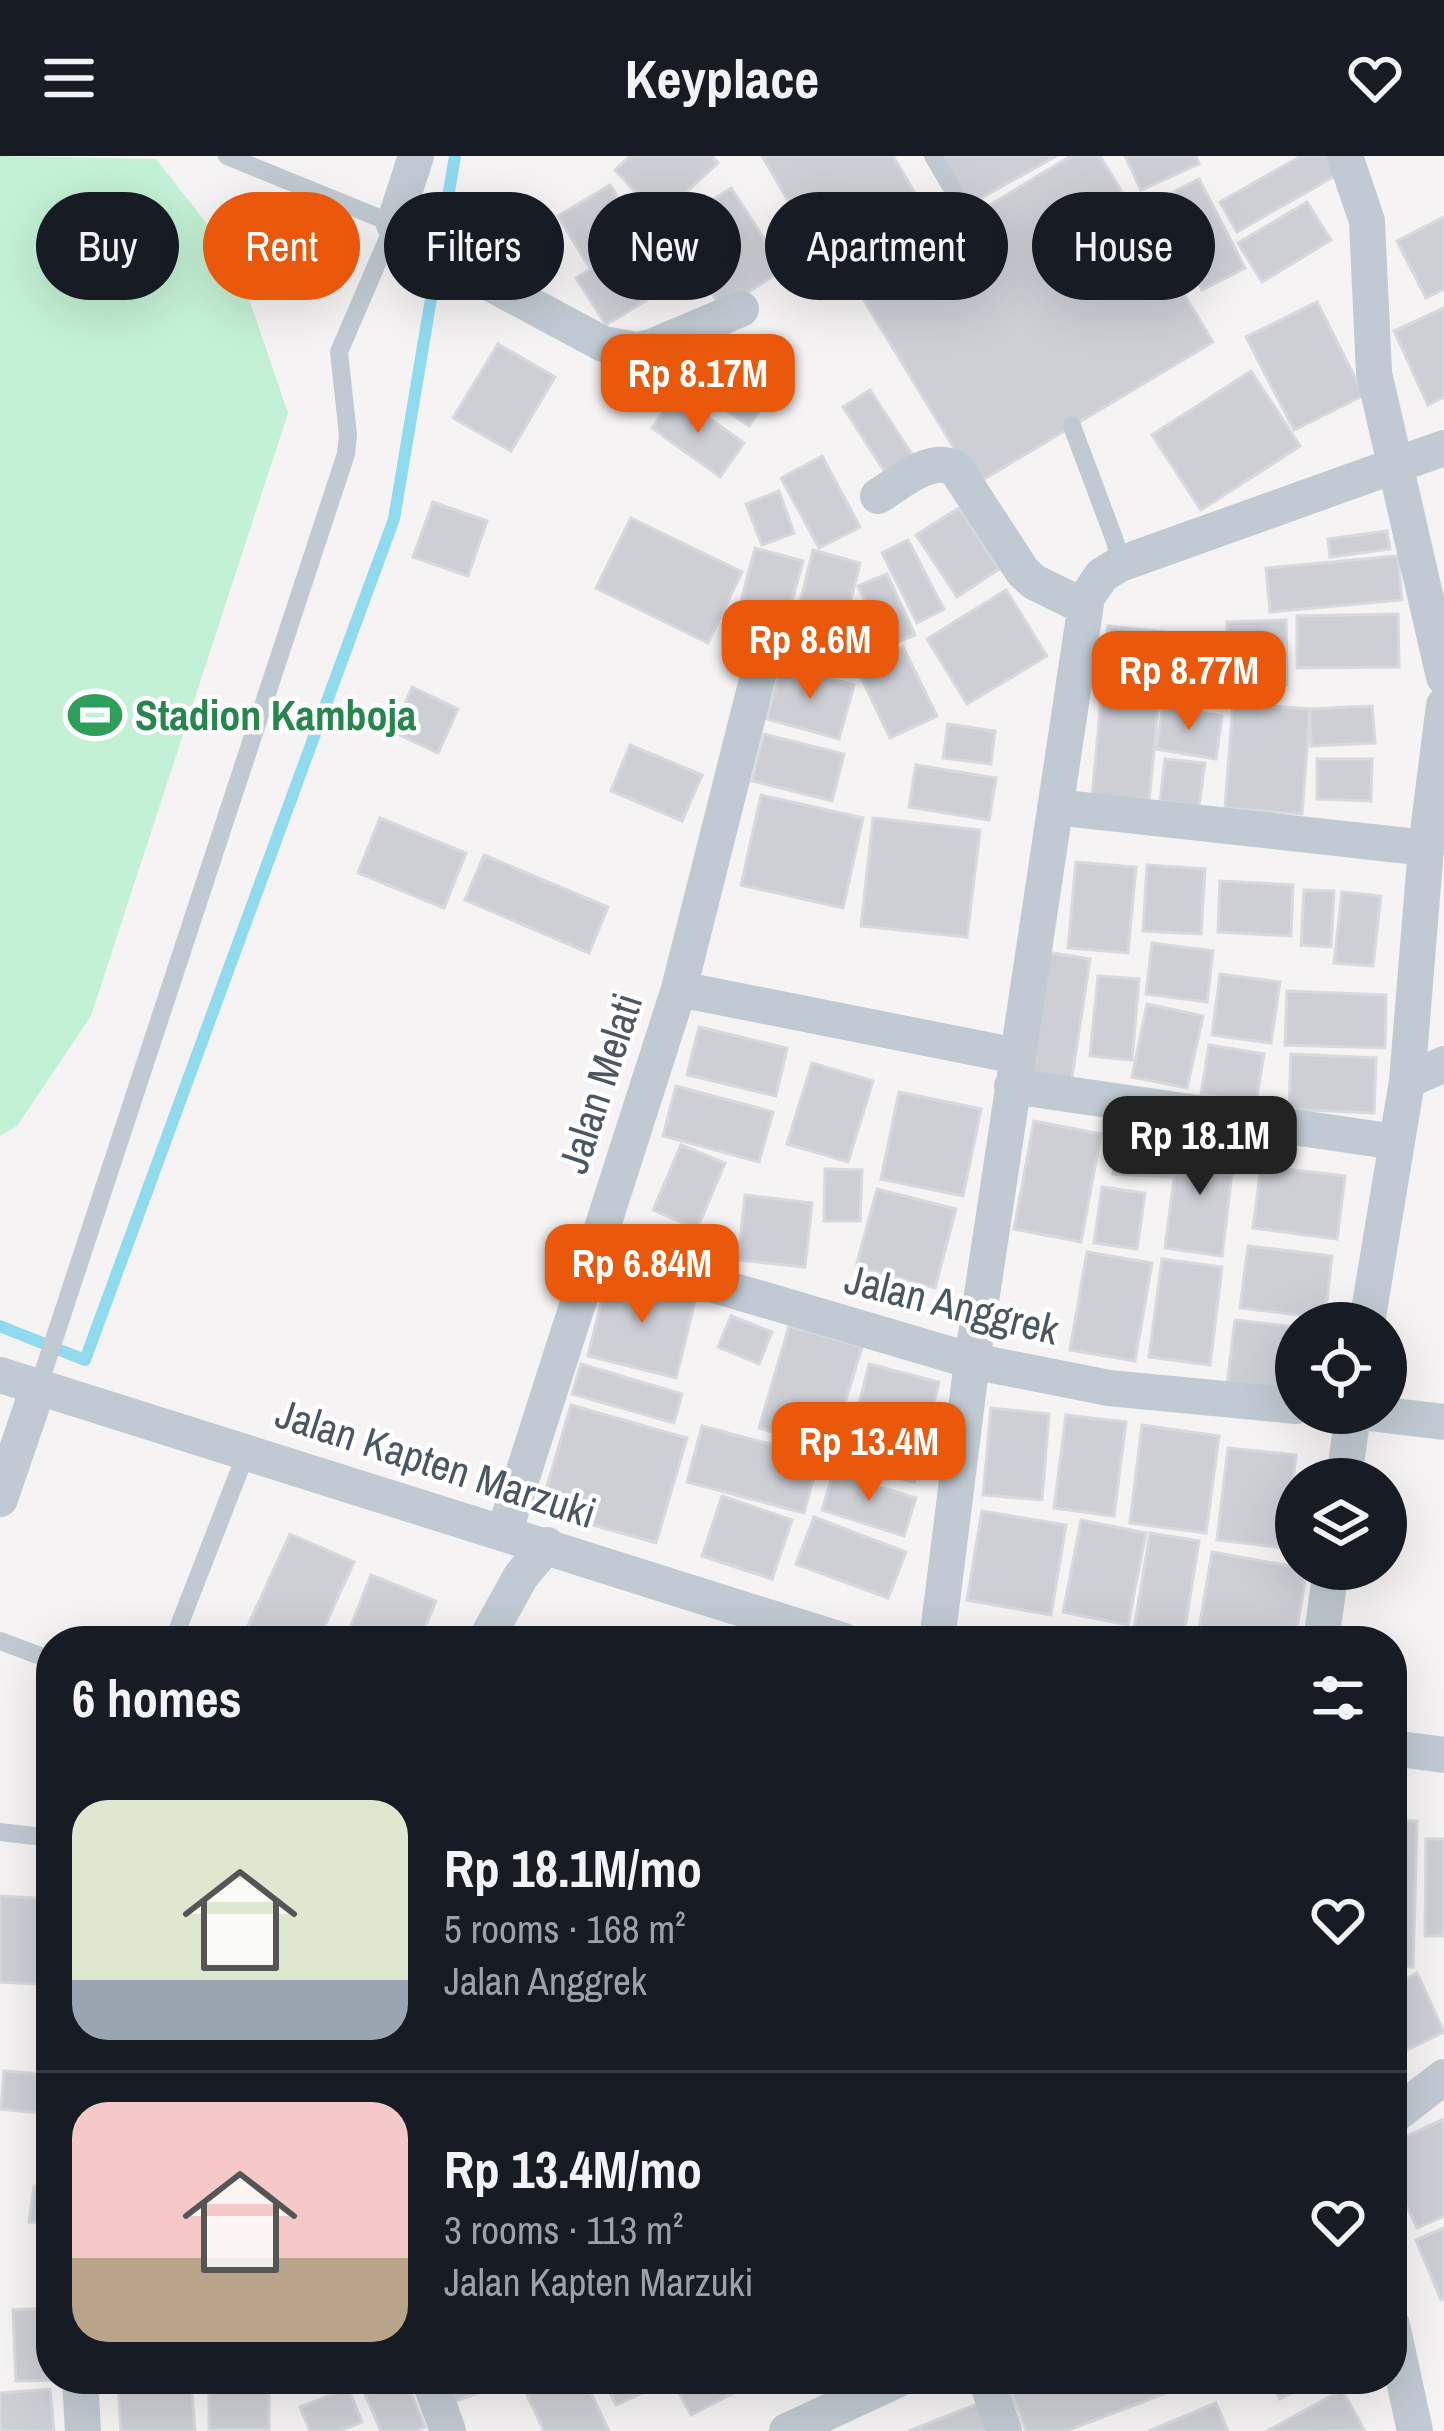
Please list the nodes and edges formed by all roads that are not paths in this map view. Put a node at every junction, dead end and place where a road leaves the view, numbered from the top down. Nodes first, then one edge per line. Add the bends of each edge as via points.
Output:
1 (227, 156) edge
2 (416, 156) edge
3 (933, 156) edge
4 (1345, 156) edge
5 (408, 192) edge
6 (954, 192) edge
7 (384, 224) edge
8 (384, 263) edge
9 (523, 300) edge
10 (741, 309) dead end
11 (1072, 426) dead end
12 (1444, 448) edge
13 (1393, 466) junction
14 (878, 496) dead end
15 (1120, 564) junction
16 (1085, 608) junction
17 (763, 656) dead end
18 (1444, 677) edge
19 (1444, 705) edge
20 (1055, 807) junction
21 (1426, 848) junction
22 (679, 988) junction
23 (1444, 1064) edge
24 (1014, 1071) junction
25 (1407, 1081) junction
26 (1396, 1142) junction
27 (592, 1249) junction
28 (1370, 1302) edge
29 (971, 1361) junction
30 (0, 1375) edge
31 (42, 1375) junction
32 (1275, 1404) edge
33 (1407, 1418) edge
34 (1444, 1422) edge
35 (247, 1450) junction
36 (0, 1499) edge
37 (504, 1533) junction
38 (547, 1546) junction
39 (1328, 1590) edge
40 (178, 1626) edge
41 (493, 1626) edge
42 (752, 1626) edge
43 (939, 1626) edge
44 (1323, 1626) edge
45 (0, 1642) edge
46 (36, 1655) edge
47 (1407, 1750) edge
48 (1444, 1755) edge
49 (0, 1832) edge
50 (36, 1836) edge
51 (1444, 2078) edge
52 (1407, 2106) edge
53 (81, 2394) edge
54 (434, 2394) edge
55 (867, 2394) edge
56 (991, 2394) edge
57 (1407, 2394) edge
58 (83, 2431) edge
59 (448, 2431) edge
60 (787, 2431) edge
61 (1004, 2431) edge
62 (1415, 2431) edge

1 - 7 lane
2 - 5 street
3 - 6 lane
4 - 13 street via 1367,221 1374,374
8 - 31 lane via 339,352 346,454
9 - 10 street via 620,348 651,347
11 - 15 lane
12 - 13 street
13 - 15 street
13 - 18 street
14 - 16 street via 946,463 1023,572
15 - 16 street via 1094,584
16 - 20 street
17 - 22 street, Jalan Melati
19 - 21 street
20 - 21 street
20 - 24 street
21 - 25 street
22 - 24 street
22 - 27 street, Jalan Melati
23 - 25 street
24 - 26 street
24 - 29 street
25 - 26 street
26 - 28 street
27 - 29 street, Jalan Anggrek
27 - 37 street, Jalan Melati
29 - 32 street, Jalan Anggrek via 1108,1388
29 - 43 street
30 - 31 street, Jalan Kapten Marzuki
31 - 35 street, Jalan Kapten Marzuki
31 - 36 street
33 - 34 street
35 - 37 street, Jalan Kapten Marzuki
35 - 40 lane
37 - 38 street, Jalan Kapten Marzuki
38 - 41 street
38 - 42 street, Jalan Kapten Marzuki
39 - 44 street
45 - 46 lane
47 - 48 street
49 - 50 lane
51 - 52 street
53 - 58 street
54 - 59 street
55 - 60 street
56 - 61 street
57 - 62 street

